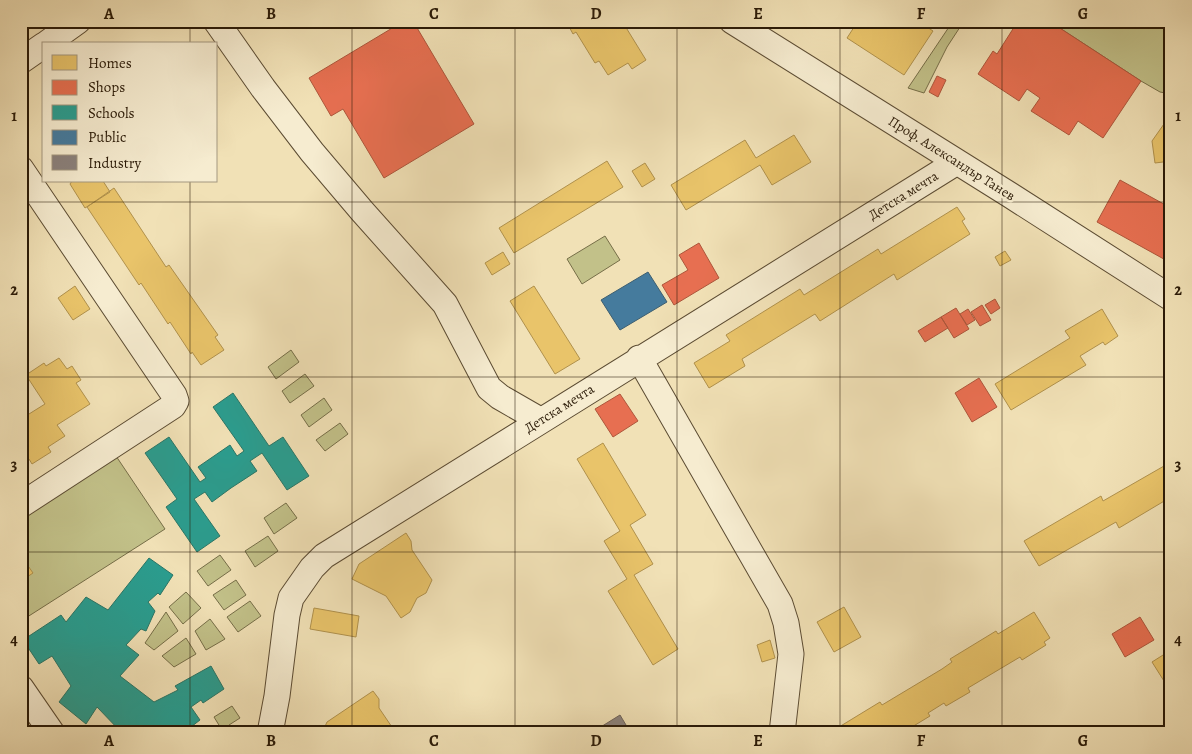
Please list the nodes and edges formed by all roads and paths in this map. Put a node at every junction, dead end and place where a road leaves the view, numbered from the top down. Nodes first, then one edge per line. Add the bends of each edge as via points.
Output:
1 (78, 21) edge
2 (216, 21) edge
3 (732, 21) edge
4 (48, 42) edge
5 (42, 46) edge
6 (21, 61) edge
7 (957, 162) junction
8 (21, 170) edge
9 (1171, 298) edge
10 (639, 358) junction
11 (540, 420) junction
12 (21, 505) edge
13 (21, 688) edge
14 (52, 733) edge
15 (270, 733) edge
16 (782, 733) edge

1 - 4 street
2 - 11 street via 312,152 445,304 489,388
3 - 7 street, Проф. Александър Танев
5 - 6 street
7 - 9 street, Проф. Александър Танев
7 - 10 street, Детска мечта
8 - 12 street via 176,401
10 - 11 street, Детска мечта
10 - 16 street via 780,604 791,654
11 - 15 street, Детска мечта via 324,556 312,568 291,598
13 - 14 street

